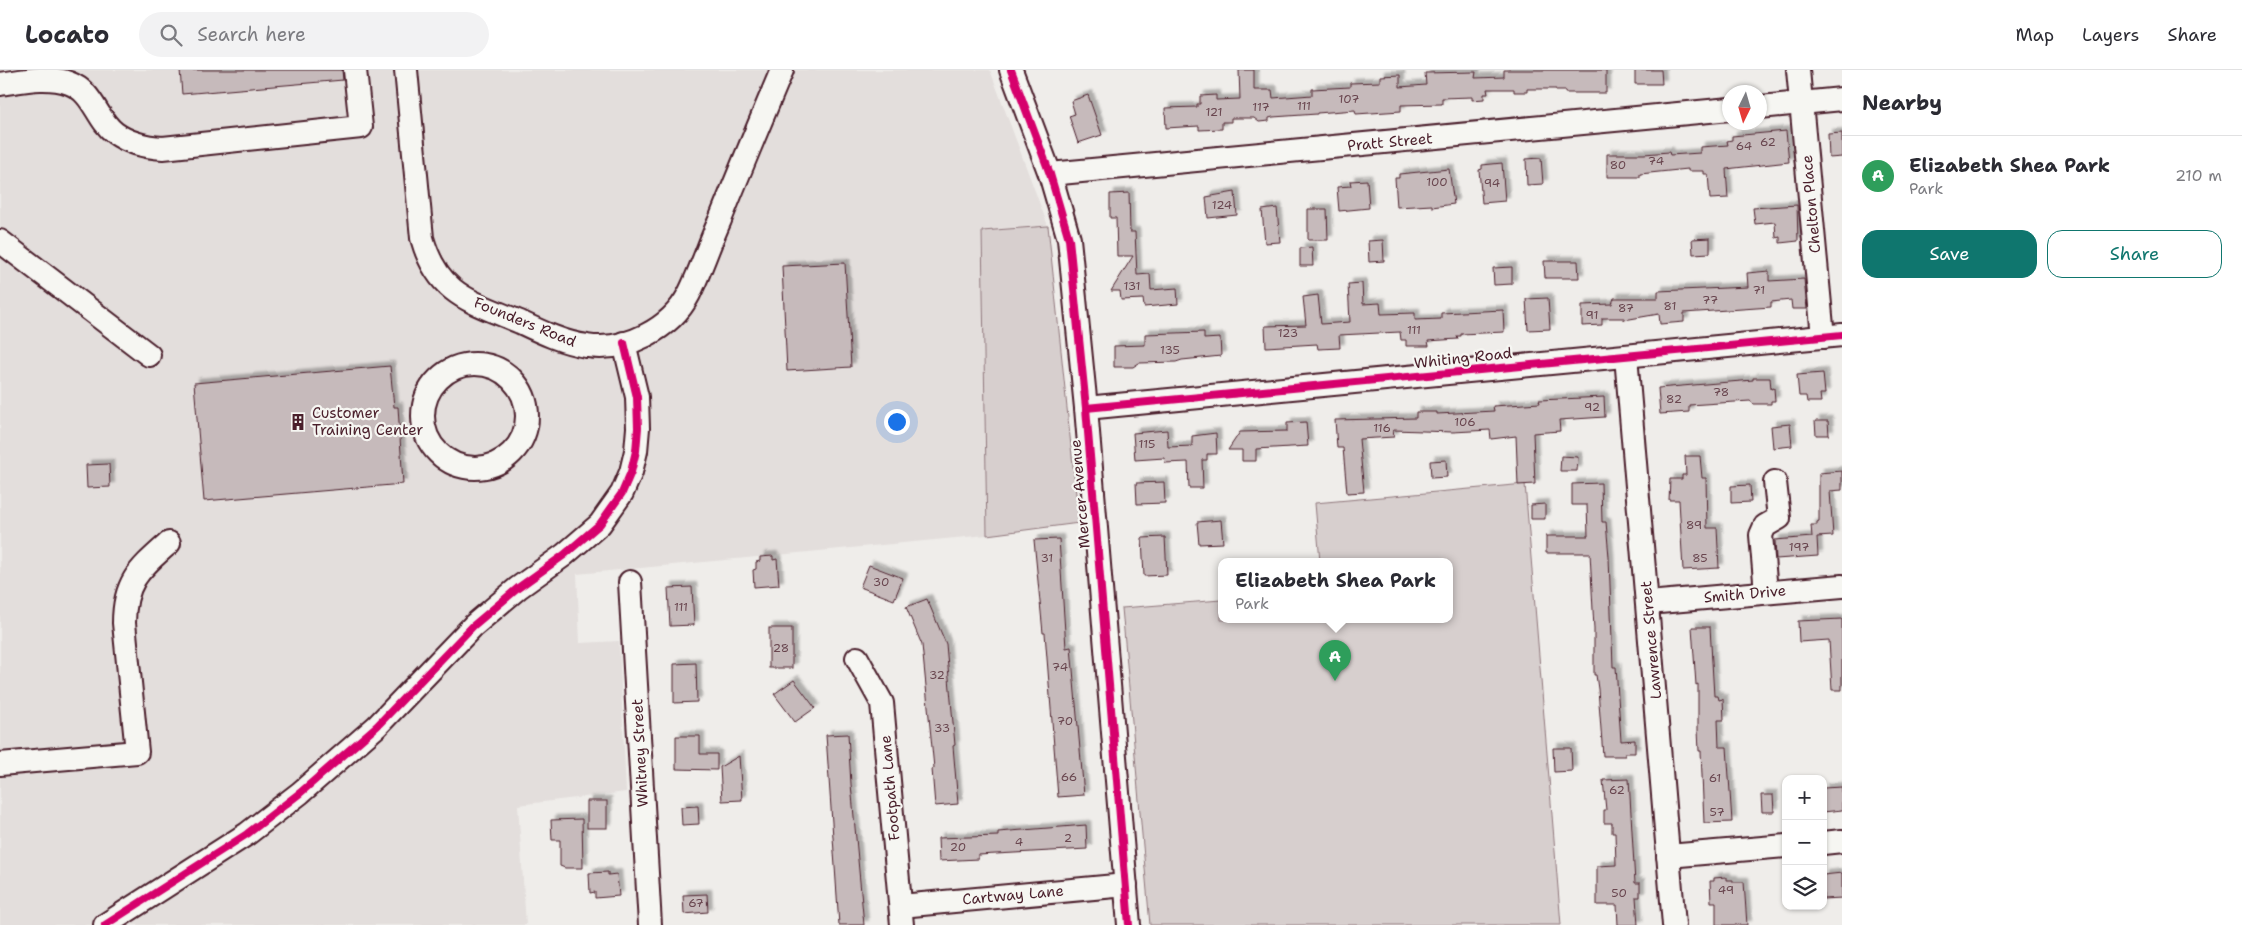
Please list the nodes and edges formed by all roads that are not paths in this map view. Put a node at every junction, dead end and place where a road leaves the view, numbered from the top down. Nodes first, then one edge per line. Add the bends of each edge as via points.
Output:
1 (355, 70) edge
2 (406, 70) edge
3 (782, 70) edge
4 (1010, 70) edge
5 (1798, 70) edge
6 (42, 75) edge
7 (0, 84) edge
8 (1842, 99) edge
9 (1802, 103) junction
10 (1767, 106) edge
11 (1722, 111) edge
12 (1050, 174) junction
13 (0, 241) edge
14 (1833, 336) edge
15 (624, 343) junction
16 (149, 355) dead end
17 (1626, 356) junction
18 (1086, 408) junction
19 (430, 444) joint
20 (1776, 482) dead end
21 (169, 543) dead end
22 (630, 582) dead end
23 (1842, 586) edge
24 (1766, 592) junction
25 (1648, 603) junction
26 (857, 658) dead end
27 (0, 764) edge
28 (1842, 841) edge
29 (1827, 843) edge
30 (1782, 846) edge
31 (1668, 856) junction
32 (1126, 885) junction
33 (902, 915) edge
34 (105, 925) edge
35 (650, 925) edge
36 (1129, 925) edge
37 (1674, 925) edge

1 - 6 street via 361,128 163,148 145,147 114,133 88,94 70,83
2 - 15 street, Founders Road via 422,238 435,270 462,296 558,338 597,347
3 - 15 street, Founders Road via 688,295 660,327
4 - 12 street, Mercer Avenue
5 - 9 street, Chelton Place
6 - 7 street
8 - 9 street
9 - 10 street
9 - 14 street, Chelton Place
11 - 12 street, Pratt Street
12 - 18 street, Mercer Avenue via 1069,239
13 - 16 street
14 - 17 street, Whiting Road
15 - 34 street via 637,398 636,451 622,493 600,524 474,626 377,726 300,793 247,834
17 - 18 street, Whiting Road
17 - 25 street, Lawrence Street
18 - 32 street, Mercer Avenue
19 - 19 street via 441,456 470,468 485,468 502,462 521,441 526,427 527,412 516,384 505,374 484,366 462,366 448,372 435,382 426,396 424,428
20 - 24 street via 1779,518 1765,526 1761,535
21 - 27 street via 139,570 129,586 124,608 137,752
22 - 35 street, Whitney Street
23 - 24 street, Smith Drive
24 - 25 street, Smith Drive
25 - 31 street, Lawrence Street
26 - 33 street, Footpath Lane via 882,704
28 - 29 street
30 - 31 street
31 - 37 street, Lawrence Street
32 - 33 street, Cartway Lane
32 - 36 street, Mercer Avenue

